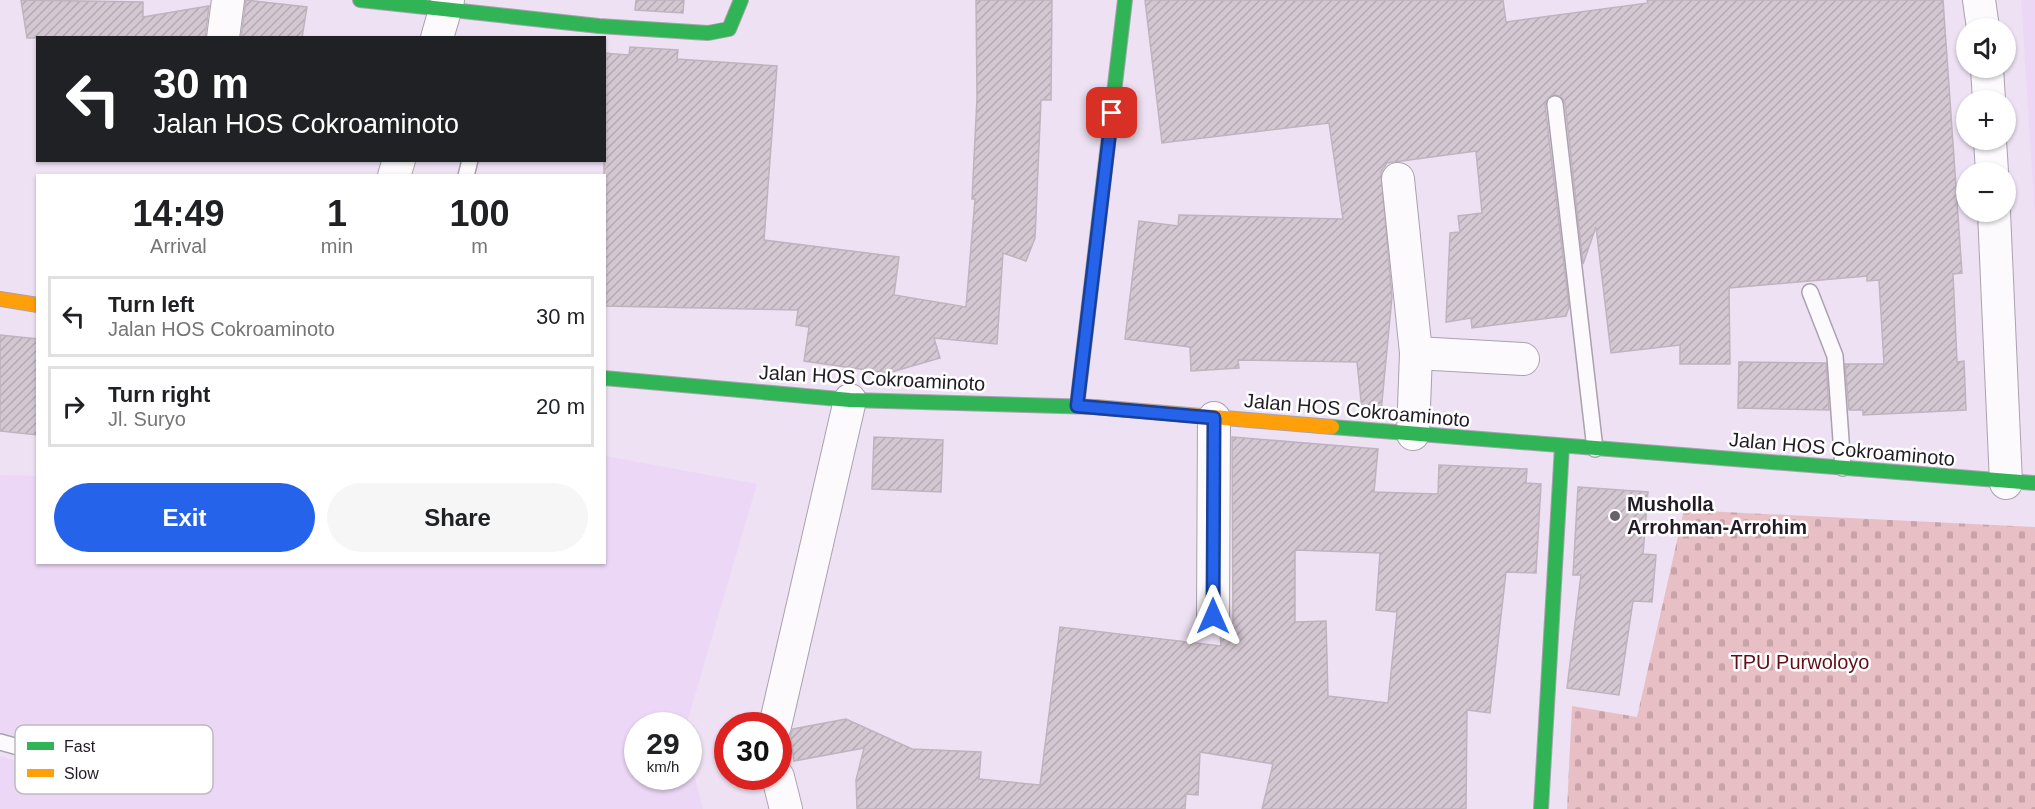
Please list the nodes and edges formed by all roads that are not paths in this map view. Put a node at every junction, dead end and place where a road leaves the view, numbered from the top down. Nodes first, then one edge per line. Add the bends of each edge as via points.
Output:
1 (228, 0) edge
2 (360, 0) edge
3 (741, 0) edge
4 (1125, 0) edge
5 (1979, 0) edge
6 (443, 16) edge
7 (1982, 18) edge
8 (223, 36) edge
9 (1555, 104) dead end
10 (1398, 179) dead end
11 (1995, 222) edge
12 (1810, 292) dead end
13 (0, 299) edge
14 (36, 305) edge
15 (1416, 353) junction
16 (1523, 358) dead end
17 (606, 378) edge
18 (850, 400) junction
19 (1077, 406) junction
20 (1214, 418) junction
21 (1413, 434) junction
22 (1562, 446) junction
23 (1595, 449) junction
24 (1843, 468) junction
25 (2021, 483) edge
26 (1213, 616) dead end
27 (778, 712) edge
28 (0, 742) edge
29 (15, 746) edge
30 (781, 790) edge
31 (786, 809) edge
32 (1541, 809) edge

1 - 8 street
2 - 6 main road
3 - 6 main road via 729,29 708,33
4 - 19 main road
5 - 7 street
9 - 23 lane
10 - 15 street
11 - 25 street
12 - 24 lane via 1837,363
13 - 14 main road
15 - 16 street
15 - 21 street
17 - 18 main road, Jalan HOS Cokroaminoto
18 - 19 main road, Jalan HOS Cokroaminoto
18 - 27 street
19 - 20 main road, Jalan HOS Cokroaminoto
20 - 21 main road, Jalan HOS Cokroaminoto
20 - 26 street
21 - 22 main road, Jalan HOS Cokroaminoto
22 - 23 main road, Jalan HOS Cokroaminoto
22 - 32 main road
23 - 24 main road, Jalan HOS Cokroaminoto
24 - 25 main road, Jalan HOS Cokroaminoto
28 - 29 lane
30 - 31 street

